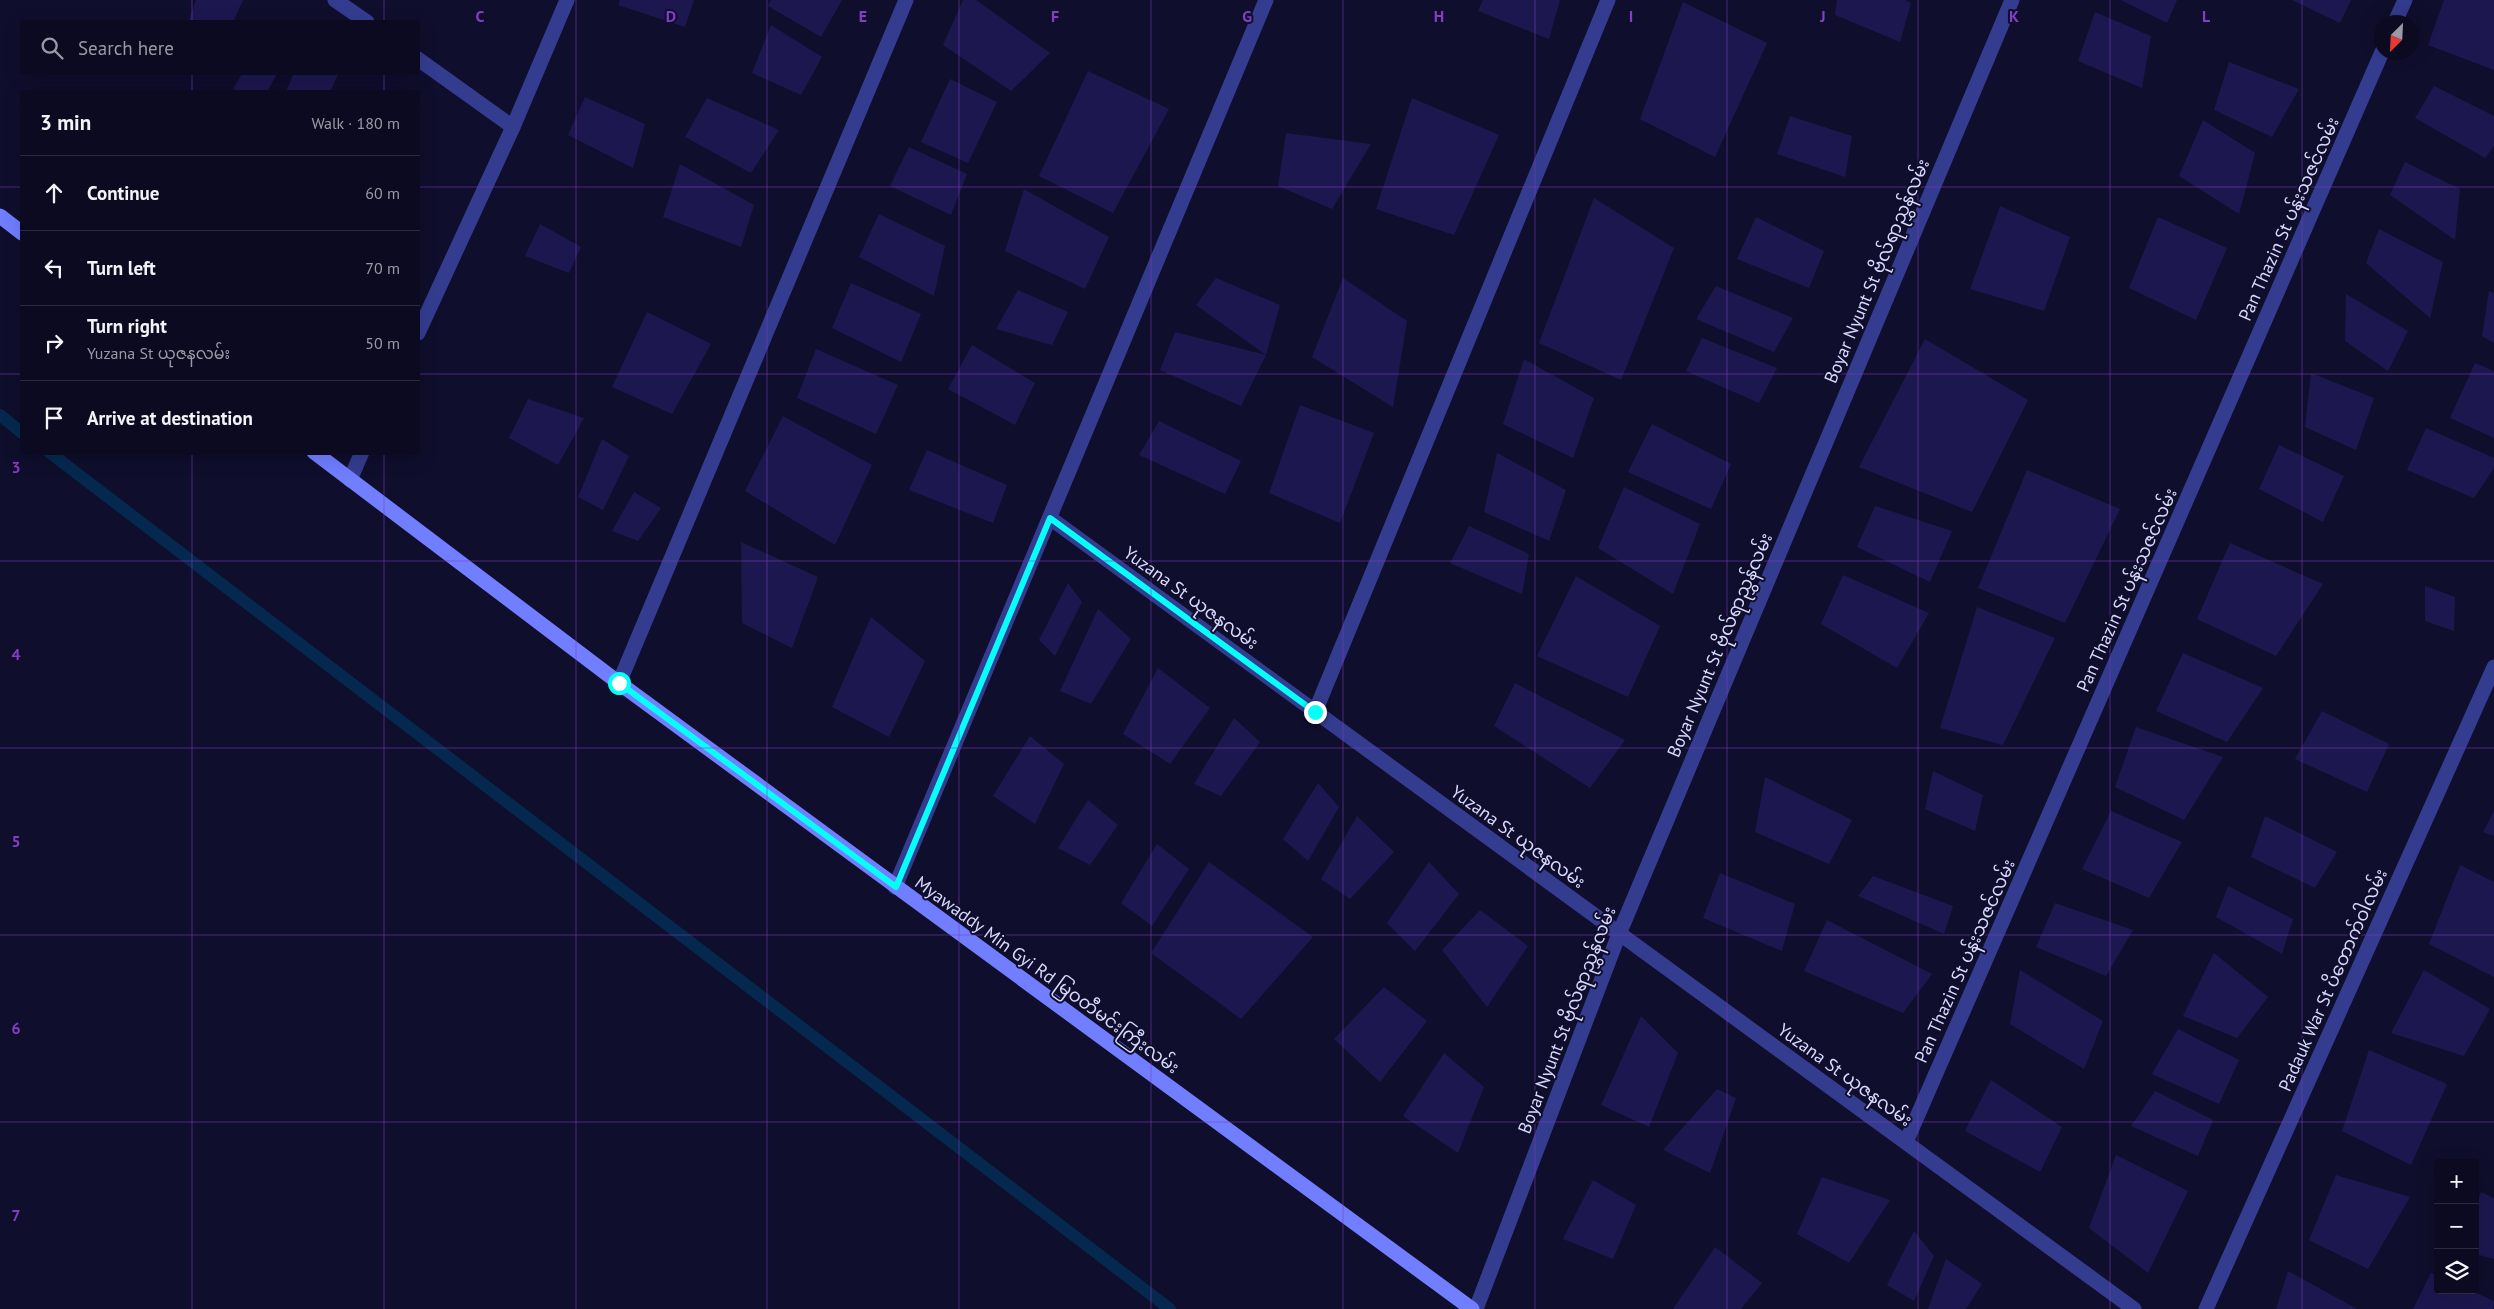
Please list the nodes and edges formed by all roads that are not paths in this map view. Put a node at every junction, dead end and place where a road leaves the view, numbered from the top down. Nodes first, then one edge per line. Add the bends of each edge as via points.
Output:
1 (335, 0) edge
2 (567, 0) edge
3 (906, 0) edge
4 (1266, 0) edge
5 (1608, 0) edge
6 (2012, 0) edge
7 (2405, 0) edge
8 (2399, 15) edge
9 (363, 20) edge
10 (420, 60) edge
11 (2379, 60) edge
12 (513, 126) junction
13 (0, 216) edge
14 (20, 231) edge
15 (420, 329) edge
16 (318, 455) edge
17 (361, 455) edge
18 (350, 480) junction
19 (1050, 518) junction
20 (2494, 667) edge
21 (619, 683) junction
22 (1315, 712) junction
23 (896, 887) junction
24 (1619, 934) junction
25 (1906, 1142) junction
26 (1474, 1309) edge
27 (2134, 1309) edge
28 (2206, 1309) edge

1 - 9 street
2 - 12 street
3 - 21 street
4 - 19 street
5 - 22 street
6 - 24 street, Boyar Nyunt St ဗိုလ်ရာညွှန်လမ်း
7 - 8 street
10 - 12 street
11 - 25 street, Pan Thazin St ပန်းသဇင်လမ်း
12 - 15 street
13 - 14 main road
16 - 18 main road, Myawaddy Min Gyi Rd မြဝတီမင်းကြီးလမ်း
17 - 18 street
18 - 21 main road, Myawaddy Min Gyi Rd မြဝတီမင်းကြီးလမ်း
19 - 22 street, Yuzana St ယုဇနလမ်း
19 - 23 street
20 - 28 street, Padauk War St ပိတောက်ဝါလမ်း
21 - 23 main road, Myawaddy Min Gyi Rd မြဝတီမင်းကြီးလမ်း
22 - 24 street, Yuzana St ယုဇနလမ်း
23 - 26 main road, Myawaddy Min Gyi Rd မြဝတီမင်းကြီးလမ်း
24 - 25 street, Yuzana St ယုဇနလမ်း
24 - 26 street, Boyar Nyunt St ဗိုလ်ရာညွှန်လမ်း
25 - 27 street, Yuzana St ယုဇနလမ်း

